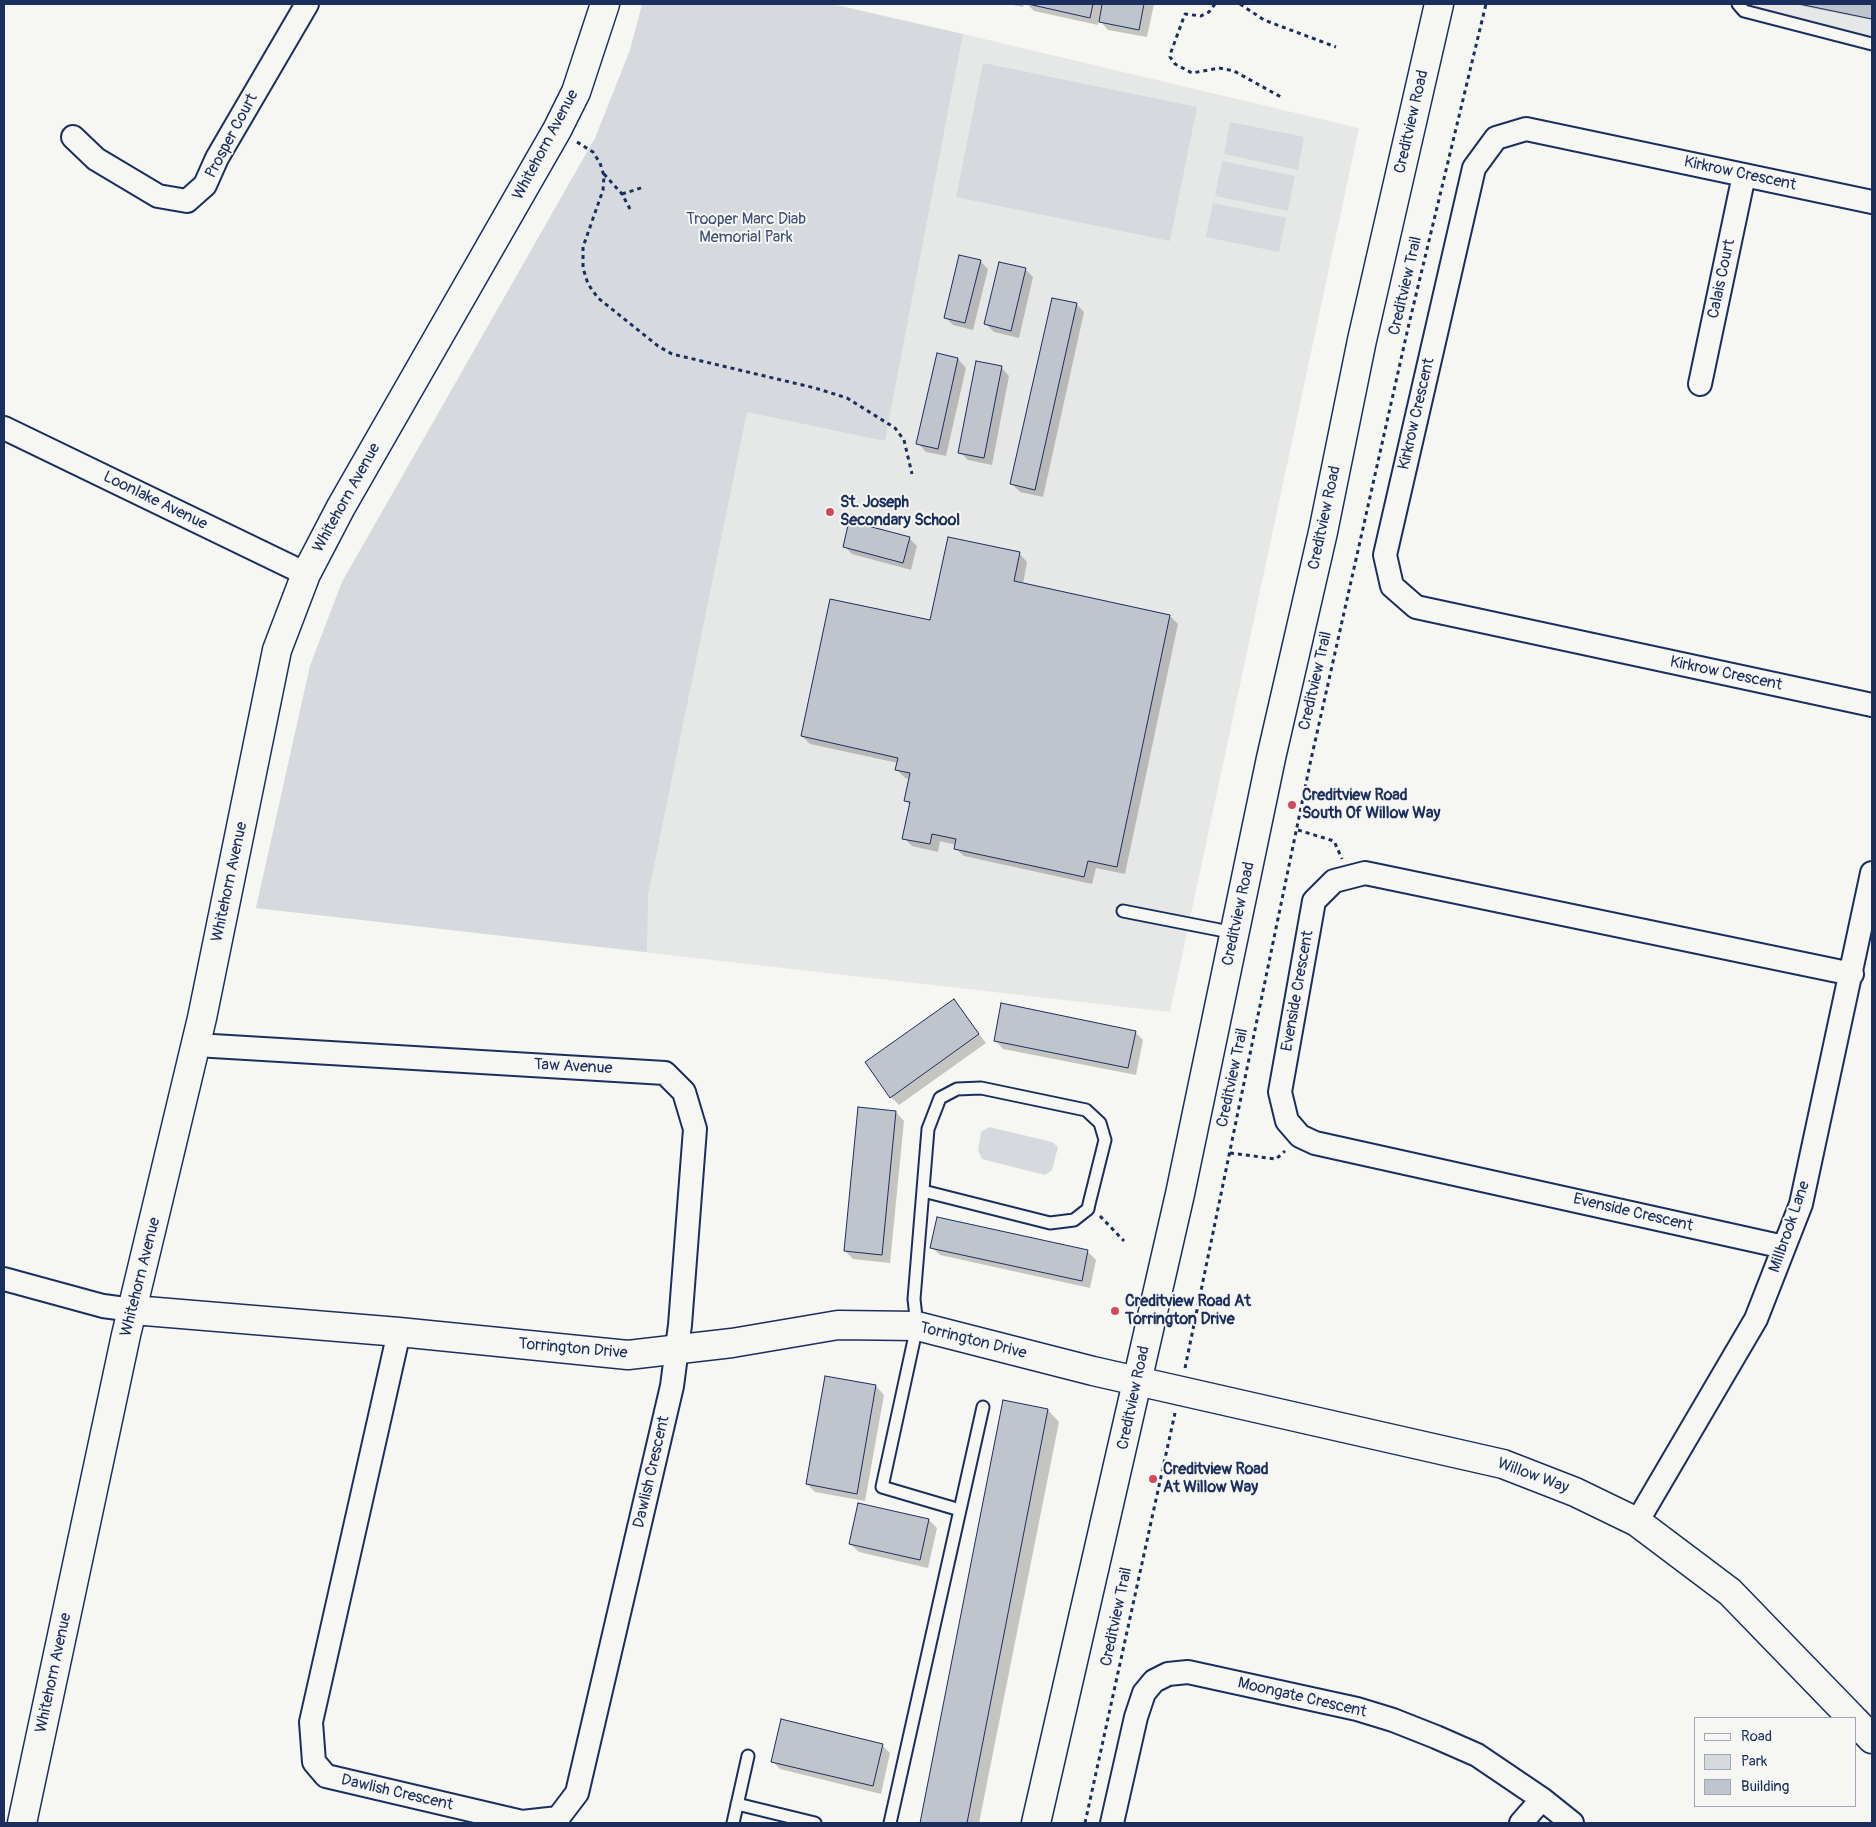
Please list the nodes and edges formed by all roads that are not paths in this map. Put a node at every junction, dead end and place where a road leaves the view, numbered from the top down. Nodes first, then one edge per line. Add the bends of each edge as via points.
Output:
1 (307, 4) edge
2 (605, 4) edge
3 (1439, 4) edge
4 (1738, 4) edge
5 (1872, 44) edge
6 (73, 137) dead end
7 (1744, 175) junction
8 (1872, 202) edge
9 (1700, 384) dead end
10 (4, 428) edge
11 (306, 574) junction
12 (1872, 705) edge
13 (1872, 873) edge
14 (1123, 911) dead end
15 (1235, 933) junction
16 (1852, 974) junction
17 (196, 1045) junction
18 (923, 1191) junction
19 (1784, 1247) junction
20 (4, 1279) edge
21 (133, 1310) junction
22 (917, 1326) junction
23 (399, 1332) junction
24 (677, 1348) junction
25 (1138, 1381) junction
26 (983, 1407) dead end
27 (960, 1510) junction
28 (1637, 1522) junction
29 (1851, 1717) edge
30 (1856, 1722) edge
31 (1872, 1739) edge
32 (748, 1756) dead end
33 (1542, 1799) junction
34 (737, 1804) junction
35 (22, 1823) edge
36 (733, 1823) edge
37 (815, 1823) edge
38 (890, 1823) edge
39 (1036, 1823) edge
40 (1112, 1823) edge
41 (1521, 1823) edge
42 (1572, 1823) edge

1 - 6 street, Prosper Court via 217,158 205,185 186,200 158,196 96,159
2 - 11 street, Whitehorn Avenue via 576,92 557,130 346,498
3 - 15 street, Creditview Road via 1362,340
4 - 5 lane via 1744,11
7 - 8 street, Kirkrow Crescent
7 - 9 street, Calais Court
7 - 12 street, Kirkrow Crescent via 1526,129 1496,138 1474,168 1385,555 1392,586 1416,607
10 - 11 street, Loonlake Avenue
11 - 17 street, Whitehorn Avenue via 277,650
13 - 16 street, Millbrook Lane
14 - 15 lane
15 - 25 street, Creditview Road
16 - 19 street, Millbrook Lane via 1801,1204
16 - 19 street, Evenside Crescent via 1365,873 1334,881 1314,901 1280,1092 1287,1121 1300,1136 1315,1143
17 - 21 street, Whitehorn Avenue
17 - 24 street, Taw Avenue via 665,1073 684,1092 695,1130
18 - 18 lane via 928,1129 940,1098 957,1089 981,1088 1086,1110 1100,1123 1105,1140 1090,1204 1074,1220 1050,1223
18 - 22 lane via 914,1299
19 - 28 street, Millbrook Lane via 1756,1319
20 - 21 street, Torrington Drive via 103,1306
21 - 23 street, Torrington Drive
21 - 35 street, Whitehorn Avenue
22 - 24 street, Torrington Drive via 838,1325 732,1343
22 - 25 street, Torrington Drive
22 - 27 lane via 882,1487
23 - 24 street, Torrington Drive via 628,1355
23 - 24 street, Dawlish Crescent via 311,1722 314,1762 326,1776 522,1822 558,1818 577,1793 672,1386
25 - 28 street, Willow Way via 1503,1464 1575,1492
25 - 39 street, Creditview Road
26 - 27 lane
27 - 38 lane
28 - 29 street, Willow Way via 1730,1592
30 - 31 street
32 - 34 lane
33 - 40 street, Moongate Crescent via 1477,1755 1393,1720 1188,1672 1168,1674 1154,1681 1144,1693
33 - 41 street
33 - 42 street, Moongate Crescent
34 - 36 lane
34 - 37 lane

